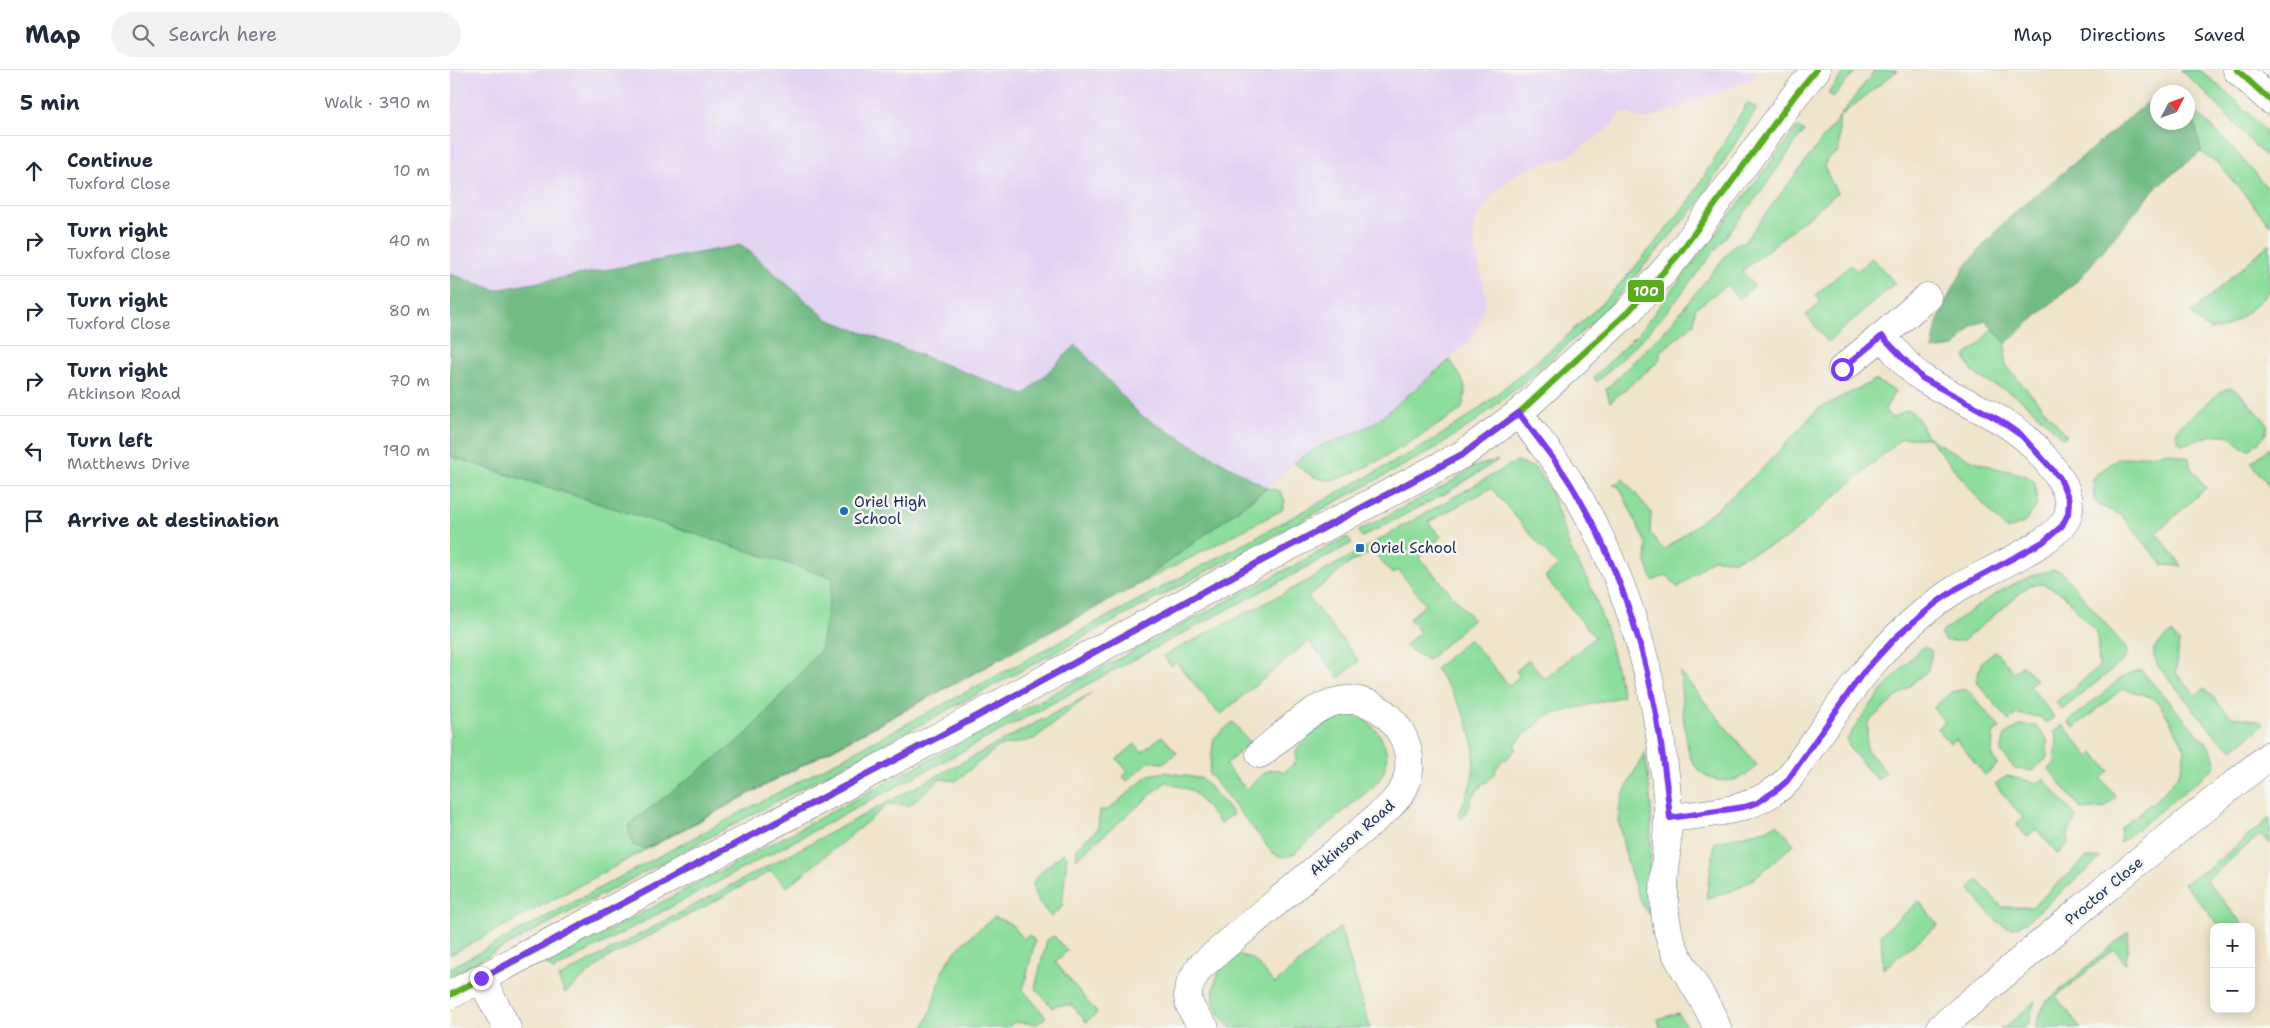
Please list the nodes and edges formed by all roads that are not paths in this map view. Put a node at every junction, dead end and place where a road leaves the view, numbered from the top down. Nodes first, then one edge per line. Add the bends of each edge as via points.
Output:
1 (1816, 70) edge
2 (2237, 70) edge
3 (1801, 82) edge
4 (2270, 100) edge
5 (1927, 297) dead end
6 (1882, 336) junction
7 (1842, 369) dead end
8 (1519, 413) junction
9 (1260, 754) dead end
10 (2270, 755) edge
11 (1670, 818) junction
12 (481, 978) junction
13 (450, 995) edge
14 (507, 1028) edge
15 (1205, 1028) edge
16 (1717, 1028) edge
17 (1940, 1028) edge

1 - 3 street
2 - 4 street
3 - 8 street via 1673,261 1630,311
5 - 6 street
6 - 7 street
6 - 11 street via 1922,378 2022,436 2060,478 2069,500 2068,514 2062,526 2043,542 1956,589 1896,637 1862,674 1787,781 1778,789 1757,803 1744,807
8 - 11 street via 1570,483 1612,566 1628,606 1651,682
8 - 12 street via 1463,454 974,718
9 - 15 street, Atkinson Road via 1318,708 1339,701 1359,701 1380,709 1393,720 1407,752 1409,768 1400,796 1388,808 1201,966 1186,992 1196,1018
10 - 17 street, Proctor Close
11 - 16 street via 1665,892 1670,938
12 - 13 street
12 - 14 street

